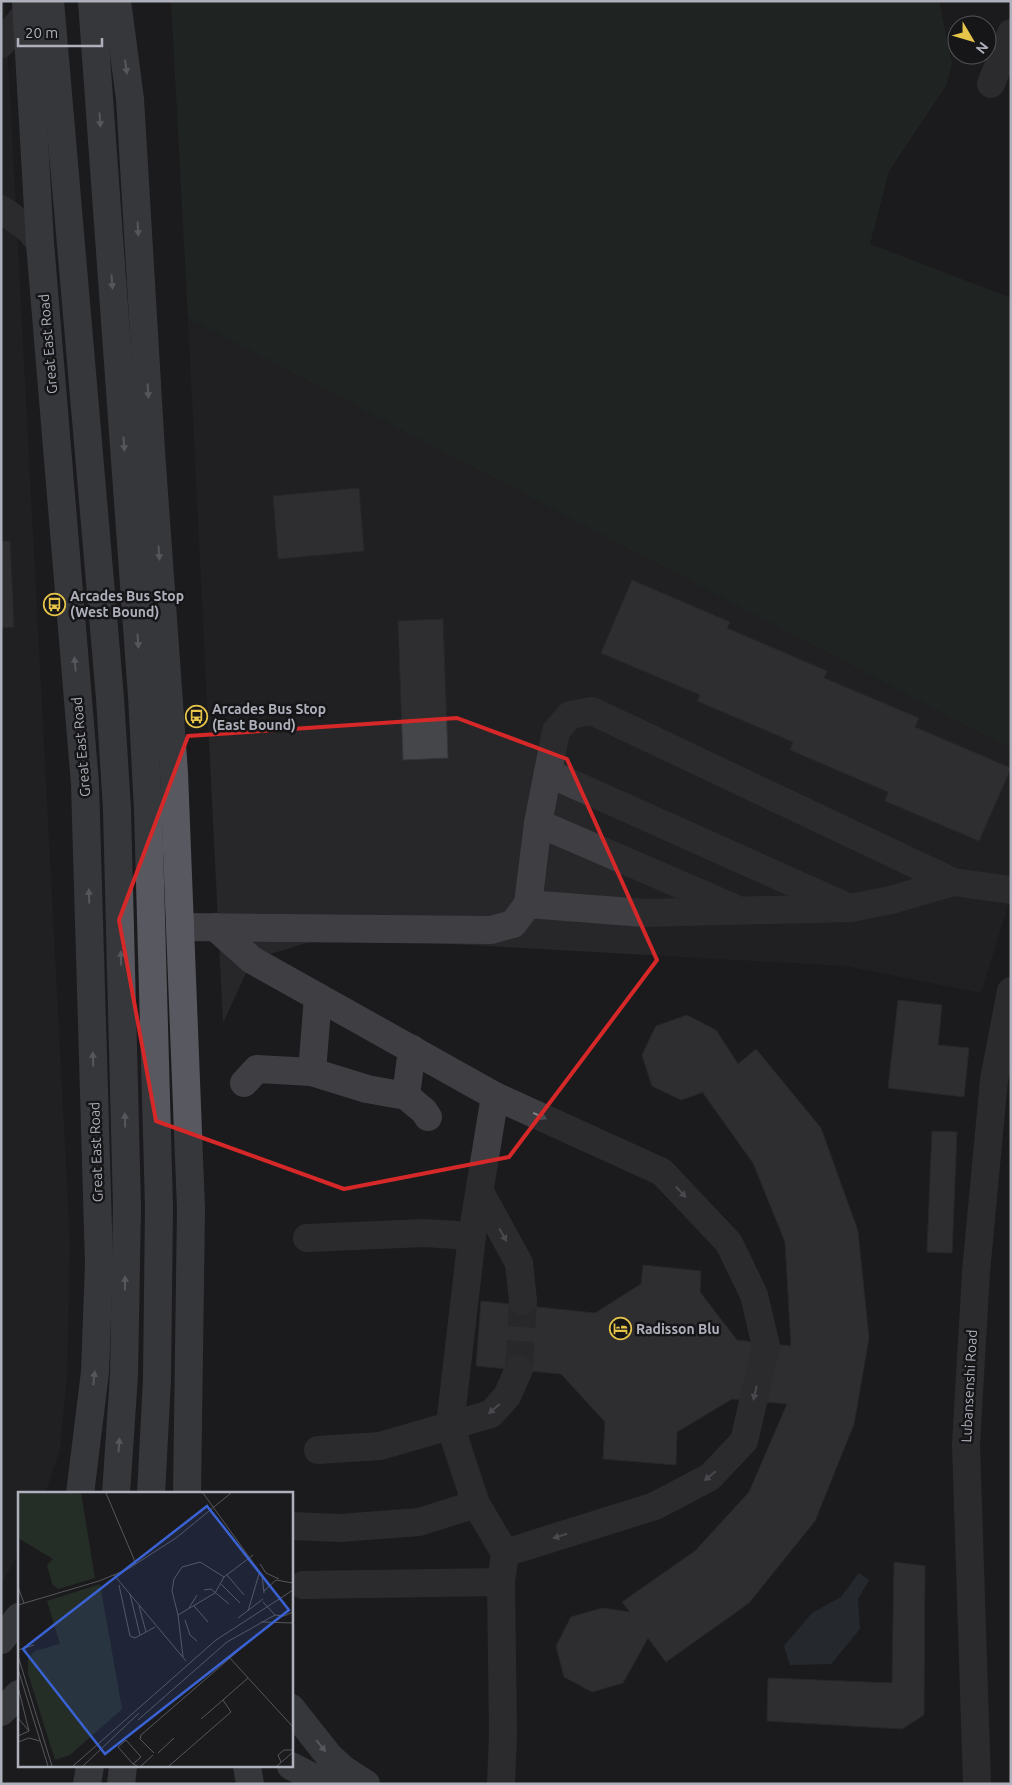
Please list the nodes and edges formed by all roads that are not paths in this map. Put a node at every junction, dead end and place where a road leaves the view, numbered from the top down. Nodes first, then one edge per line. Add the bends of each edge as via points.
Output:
1 (92, 1) edge
2 (117, 1) edge
3 (34, 5) edge
4 (1011, 33) edge
5 (1, 44) edge
6 (991, 84) dead end
7 (1, 209) edge
8 (40, 243) junction
9 (548, 773) junction
10 (538, 823) junction
11 (953, 882) junction
12 (1011, 890) edge
13 (528, 904) junction
14 (851, 908) junction
15 (740, 911) junction
16 (181, 926) junction
17 (215, 927) junction
18 (1011, 991) edge
19 (318, 997) junction
20 (412, 1049) junction
21 (312, 1072) junction
22 (244, 1083) dead end
23 (1002, 1083) edge
24 (406, 1096) junction
25 (495, 1096) junction
26 (428, 1118) dead end
27 (480, 1192) junction
28 (472, 1236) junction
29 (307, 1238) dead end
30 (523, 1301) tunnel mouth
31 (519, 1369) tunnel mouth
32 (450, 1426) junction
33 (318, 1450) dead end
34 (80, 1492) edge
35 (116, 1492) edge
36 (151, 1492) edge
37 (187, 1492) edge
38 (476, 1504) junction
39 (292, 1526) edge
40 (505, 1553) junction
41 (501, 1582) junction
42 (303, 1585) dead end
43 (18, 1618) edge
44 (1, 1640) edge
45 (18, 1695) edge
46 (292, 1709) edge
47 (1, 1712) edge
48 (292, 1767) edge
49 (90, 1768) edge
50 (123, 1768) edge
51 (247, 1768) edge
52 (88, 1784) edge
53 (121, 1784) edge
54 (250, 1784) edge
55 (328, 1784) edge
56 (366, 1784) edge
57 (501, 1784) edge
58 (977, 1784) edge

1 -> 36 main road via 148,810 160,1207
2 -> 16 main road via 130,99
3 - 5 street
3 - 8 main road, Great East Road
35 -> 3 main road, Great East Road via 124,1375 127,1207 117,809 110,698
4 - 6 street
7 - 8 street via 29,229
34 -> 8 main road, Great East Road via 95,1372 99,1263 85,784
9 - 10 street
9 - 11 street via 556,731 570,715 592,711
9 - 14 street
10 - 13 street
10 - 15 street
11 - 12 street
11 - 14 street
13 - 15 street via 644,913
13 - 17 street via 513,924 491,930
14 - 15 street
16 - 17 street
16 - 37 main road via 191,1209
17 - 19 street via 252,960
18 - 23 street, Lubansenshi Road
19 - 20 street
19 - 21 street
20 - 24 street
20 - 25 street
21 - 22 street via 257,1069
21 - 24 street via 368,1089
23 - 58 street, Lubansenshi Road via 976,1272 966,1444
24 - 26 street
25 - 27 street
25 -> 40 street via 662,1172 729,1243 754,1295 766,1346 744,1440 710,1477 655,1506
27 - 28 street
27 -> 30 street via 519,1262
28 - 29 street via 424,1233
28 - 32 street
31 -> 32 street via 507,1396 491,1414
32 - 33 street via 380,1446
32 - 38 street
38 - 39 street via 419,1522 340,1528
38 - 40 street
40 - 41 street
41 - 42 street
41 - 57 street via 504,1733
43 - 44 main road
45 - 47 main road
46 -> 56 main road via 329,1756
48 - 55 main road
49 - 52 main road
50 - 53 main road
51 - 54 main road

